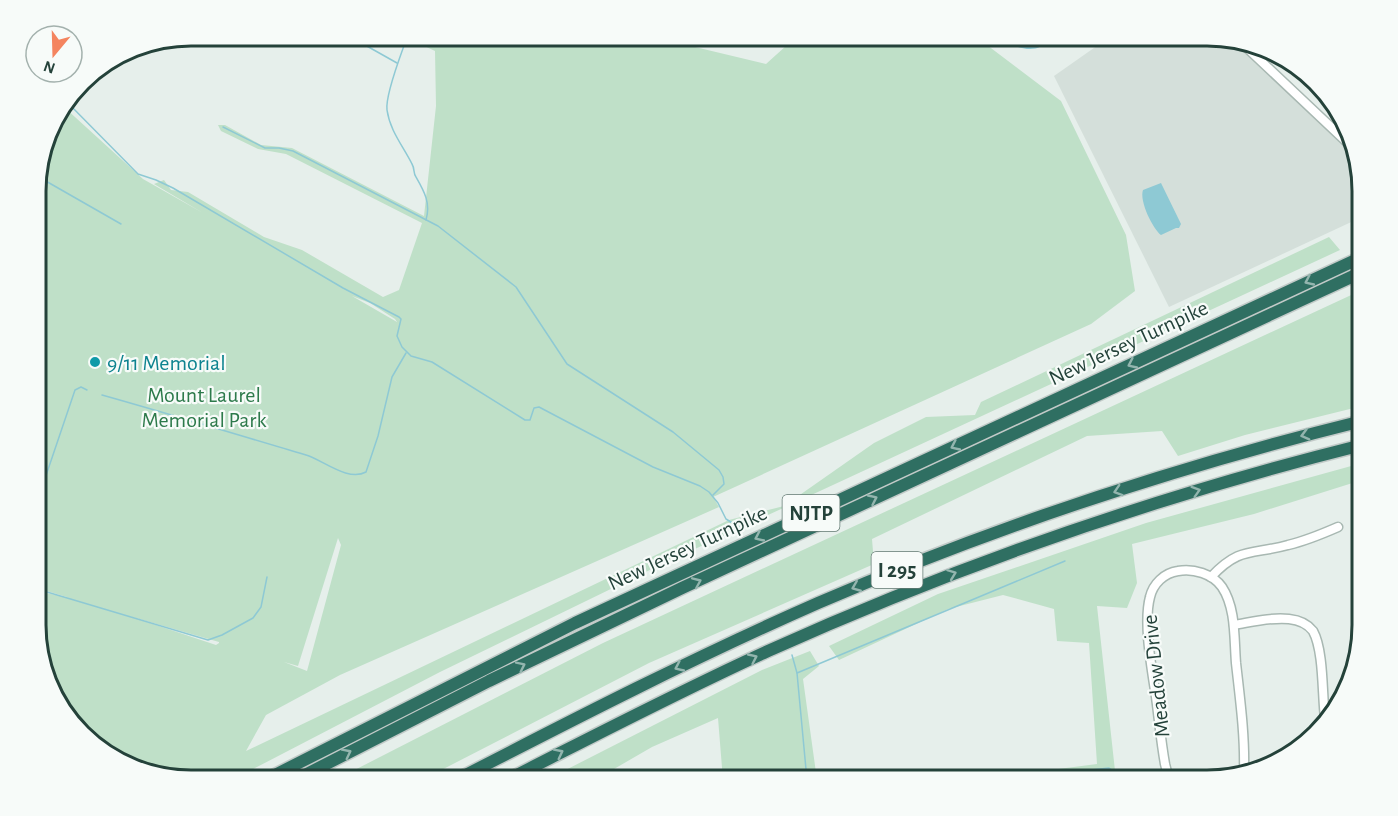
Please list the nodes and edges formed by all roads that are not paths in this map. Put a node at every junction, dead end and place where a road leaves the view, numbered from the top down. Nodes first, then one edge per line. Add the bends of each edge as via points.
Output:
1 (1262, 58) edge
2 (1339, 134) edge
3 (1351, 262) edge
4 (1351, 277) edge
5 (1351, 424) edge
6 (1351, 448) edge
7 (1338, 527) dead end
8 (1211, 577) junction
9 (1234, 625) junction
10 (1324, 709) edge
11 (1244, 765) edge
12 (1166, 769) edge
13 (285, 770) edge
14 (315, 770) edge
15 (476, 770) edge
16 (528, 770) edge

1 - 2 street
3 -> 13 highway, New Jersey Turnpike / NJTP via 575,623
14 -> 4 highway, New Jersey Turnpike / NJTP via 682,588
5 -> 15 highway, I 295 via 1134,485 899,570 674,669
16 -> 6 highway, I 295 via 720,673 916,588 1217,484
7 - 8 street via 1290,545 1234,557
8 - 9 street via 1224,590
8 - 12 street, Meadow Drive via 1191,570 1173,572 1156,583 1150,597 1152,668
9 - 10 street via 1285,618 1310,627 1319,653
9 - 11 street

